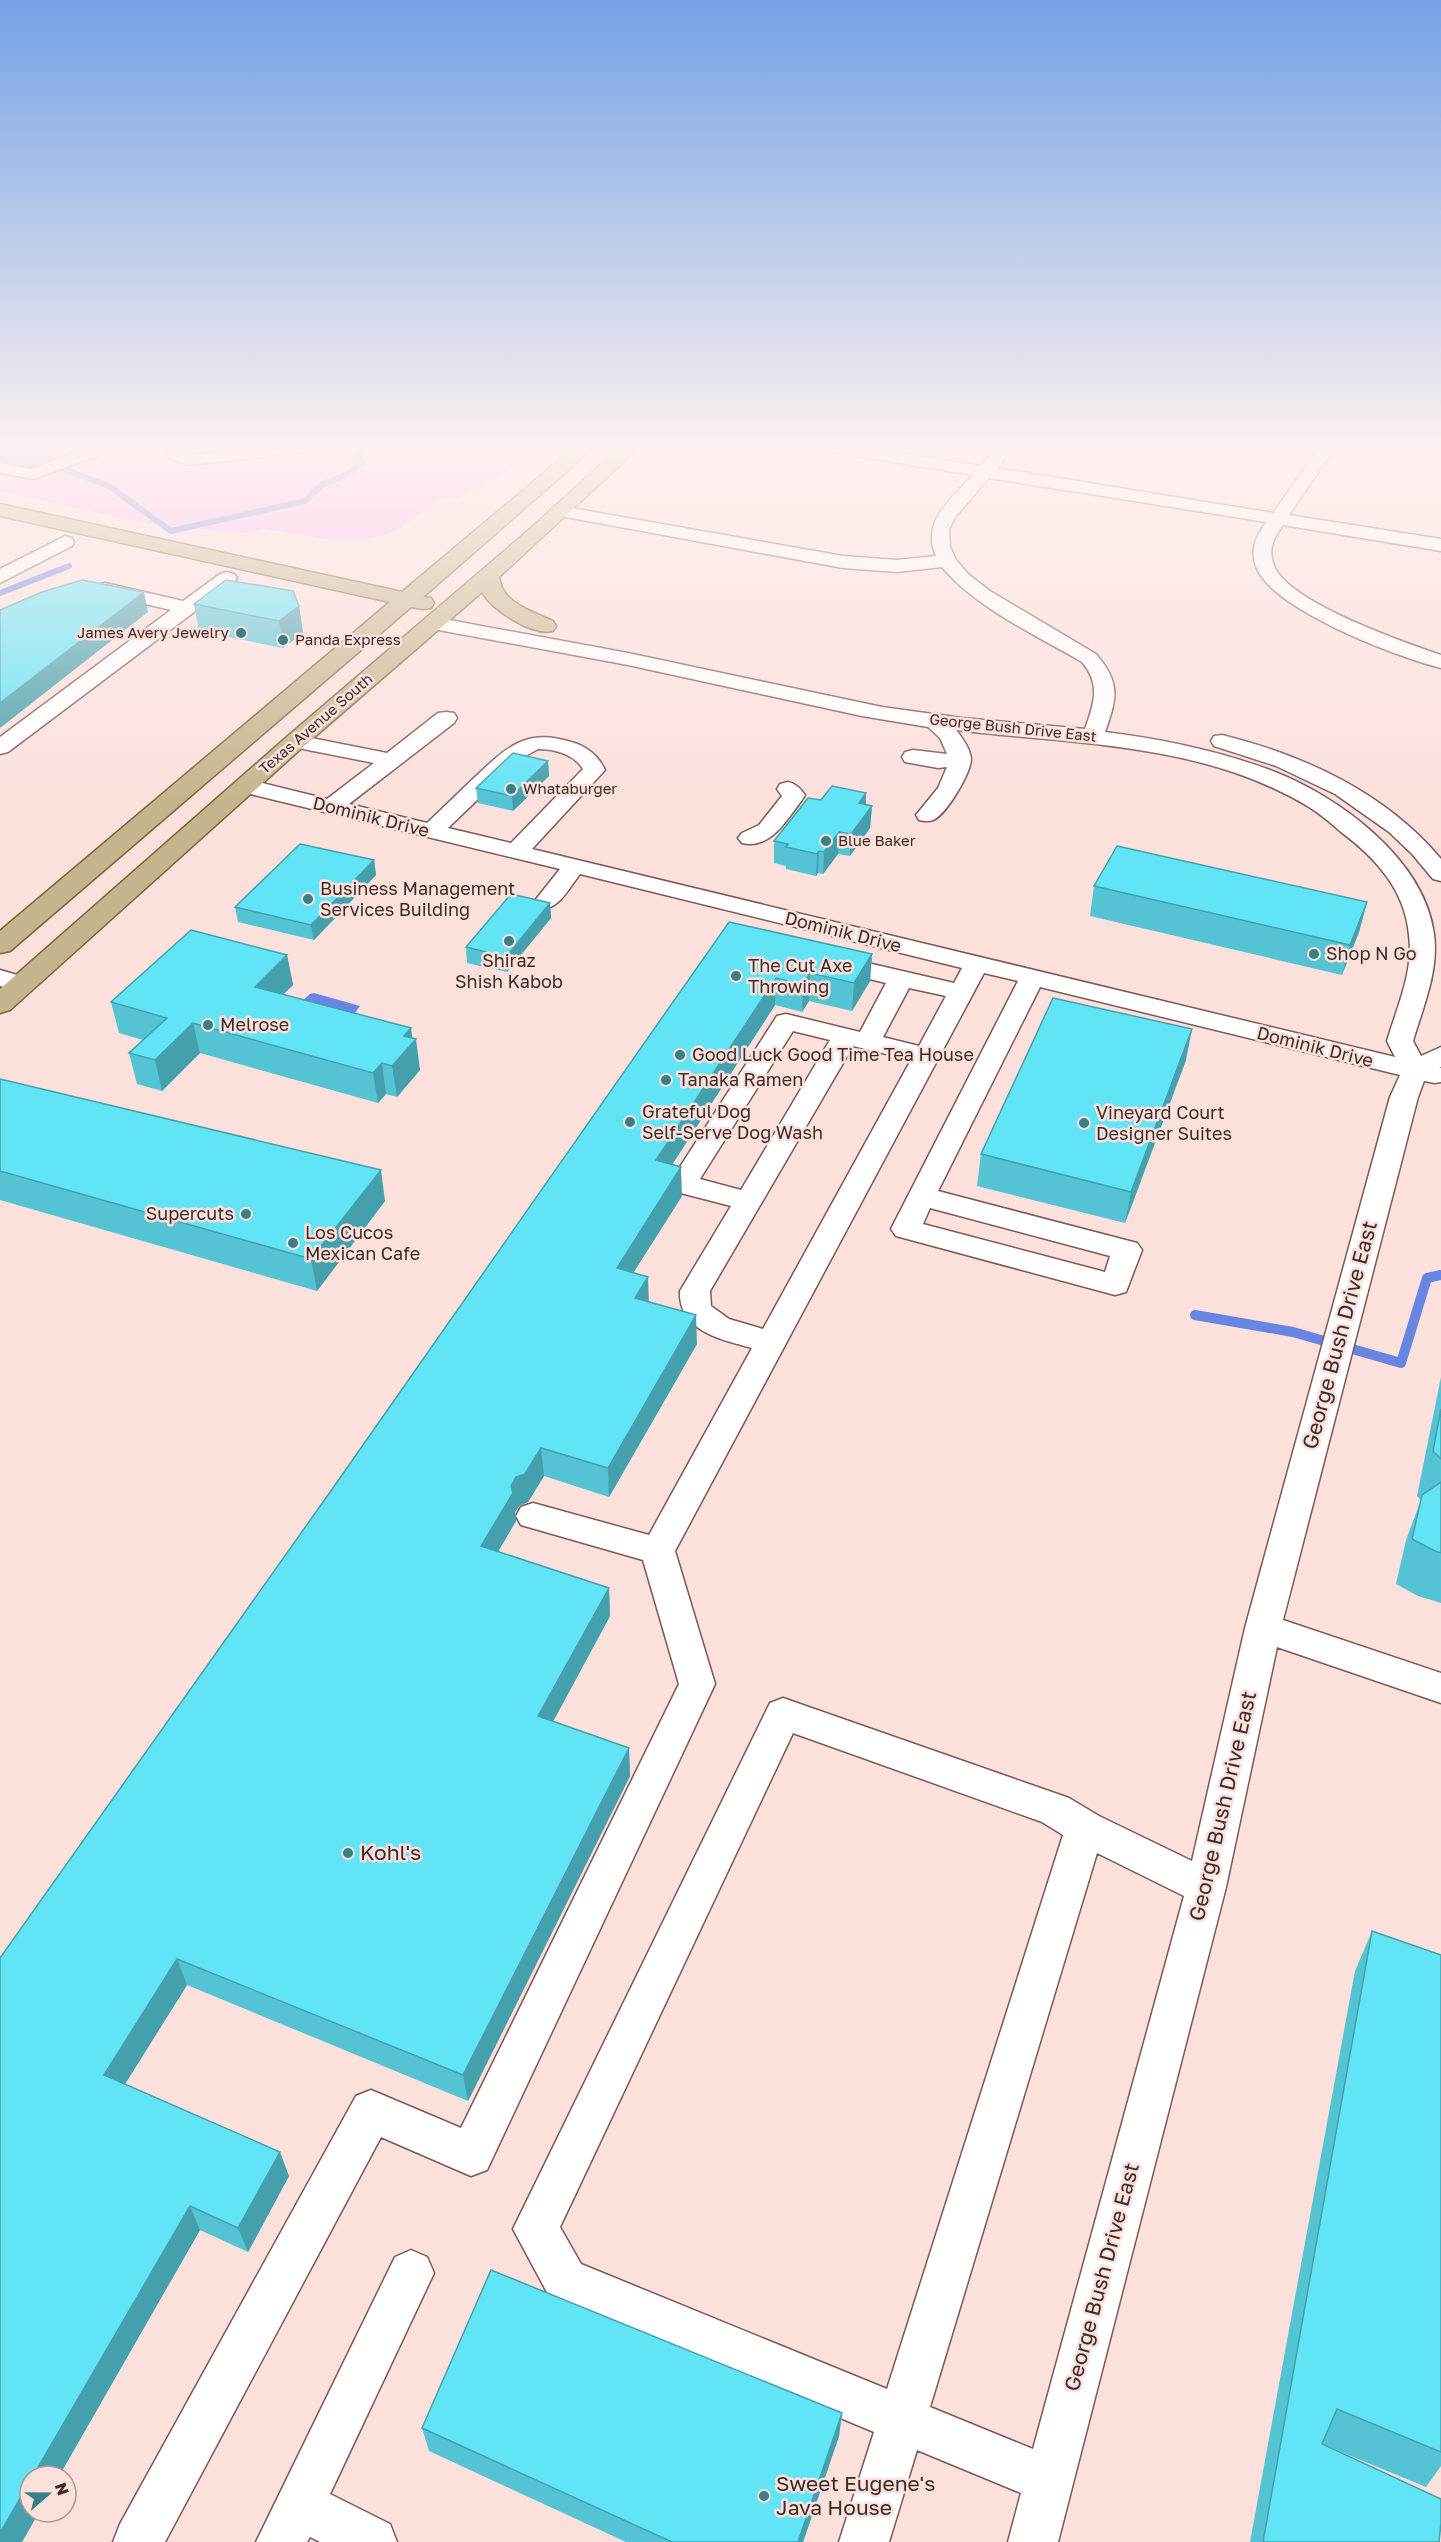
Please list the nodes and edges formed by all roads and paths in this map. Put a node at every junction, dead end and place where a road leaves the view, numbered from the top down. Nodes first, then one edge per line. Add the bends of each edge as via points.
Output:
1 (25, 564) edge
2 (162, 564) edge
3 (241, 564) edge
4 (439, 564) edge
5 (447, 564) edge
6 (501, 564) edge
7 (865, 564) edge
8 (921, 564) edge
9 (949, 564) edge
10 (1265, 564) edge
11 (488, 575) junction
12 (0, 577) edge
13 (227, 578) junction
14 (337, 585) junction
15 (89, 591) edge
16 (407, 600) junction
17 (187, 608) junction
18 (389, 615) junction
19 (441, 615) junction
20 (545, 626) junction
21 (1441, 662) edge
22 (446, 718) dead end
23 (934, 721) junction
24 (1096, 727) junction
25 (296, 741) junction
26 (0, 747) edge
27 (913, 757) dead end
28 (960, 759) junction
29 (391, 760) junction
30 (246, 786) junction
31 (788, 789) dead end
32 (331, 807) junction
33 (927, 815) dead end
34 (431, 832) junction
35 (750, 838) dead end
36 (516, 852) junction
37 (1437, 861) edge
38 (574, 867) junction
39 (545, 903) edge
40 (0, 945) edge
41 (833, 963) edge
42 (968, 978) junction
43 (1032, 978) junction
44 (901, 979) junction
45 (11, 981) edge
46 (0, 1004) edge
47 (857, 1039) junction
48 (1441, 1055) edge
49 (926, 1056) junction
50 (1428, 1074) edge
51 (921, 1196) junction
52 (748, 1201) junction
53 (771, 1342) junction
54 (534, 1516) dead end
55 (658, 1551) junction
56 (1263, 1628) junction
57 (1441, 1688) edge
58 (1085, 1828) junction
59 (1206, 1887) junction
60 (411, 2273) dead end
61 (902, 2419) junction
62 (1048, 2480) junction
63 (290, 2523) edge
64 (138, 2542) edge
65 (372, 2542) edge
66 (864, 2542) edge
67 (1033, 2542) edge

1 - 12 street
2 - 13 main road, George Bush Drive East
3 - 14 main road, George Bush Drive East
4 - 14 main road via 390,581
5 - 16 main road, Texas Avenue South
6 - 11 main road, Texas Avenue South
7 - 8 street
9 - 24 street via 983,595 1101,669 1107,683
10 - 21 street via 1285,591 1343,622
11 - 19 main road, Texas Avenue South
11 - 20 main road via 488,585 496,599
13 - 17 street
13 - 18 main road, George Bush Drive East
14 - 16 main road, George Bush Drive East
15 - 17 street via 113,590
16 - 18 main road, Texas Avenue South
16 - 19 main road, George Bush Drive East
17 - 26 street
18 - 19 main road, George Bush Drive East
18 - 40 main road, Texas Avenue South
19 - 20 street, George Bush Drive East
19 - 23 street, George Bush Drive East via 833,704
19 - 25 main road, Texas Avenue South
20 - 24 street, George Bush Drive East via 889,696 1016,711
22 - 29 street
23 - 24 street, George Bush Drive East
23 - 28 street via 959,747
24 - 37 street, George Bush Drive East via 1185,731 1282,760 1377,810
24 - 50 street, George Bush Drive East via 1245,769 1320,805 1379,851 1404,882 1419,915 1422,963 1400,1041
25 - 29 street
25 - 30 main road, Texas Avenue South
27 - 28 street
28 - 33 street via 954,784
29 - 32 street
30 - 32 street, Dominik Drive
30 - 45 main road, Texas Avenue South
31 - 35 street via 794,795 767,830
32 - 34 street, Dominik Drive
34 - 36 street, Dominik Drive
34 - 36 street via 519,750 542,743 585,756 594,770
36 - 38 street, Dominik Drive
38 - 39 street
38 - 42 street, Dominik Drive
41 - 44 street
42 - 43 street, Dominik Drive
42 - 44 street
42 - 49 street
43 - 50 street, Dominik Drive
43 - 51 street
44 - 47 street
45 - 46 main road, Texas Avenue South
47 - 49 street
47 - 52 street
47 - 52 street via 786,1022 683,1184
48 - 50 street
49 - 53 street
50 - 56 street, George Bush Drive East via 1404,1097
51 - 51 street via 906,1229 1115,1285 1127,1250
52 - 53 street via 695,1291 694,1304 716,1325
53 - 55 street
54 - 55 street
55 - 64 street via 697,1684 471,2154 371,2111
56 - 57 street
56 - 59 street, George Bush Drive East
58 - 59 street
58 - 61 street
58 - 61 street via 1054,1810 783,1714 536,2229 565,2280
59 - 62 street, George Bush Drive East
60 - 63 street
61 - 62 street
61 - 66 street
62 - 67 street, George Bush Drive East
63 - 65 street

